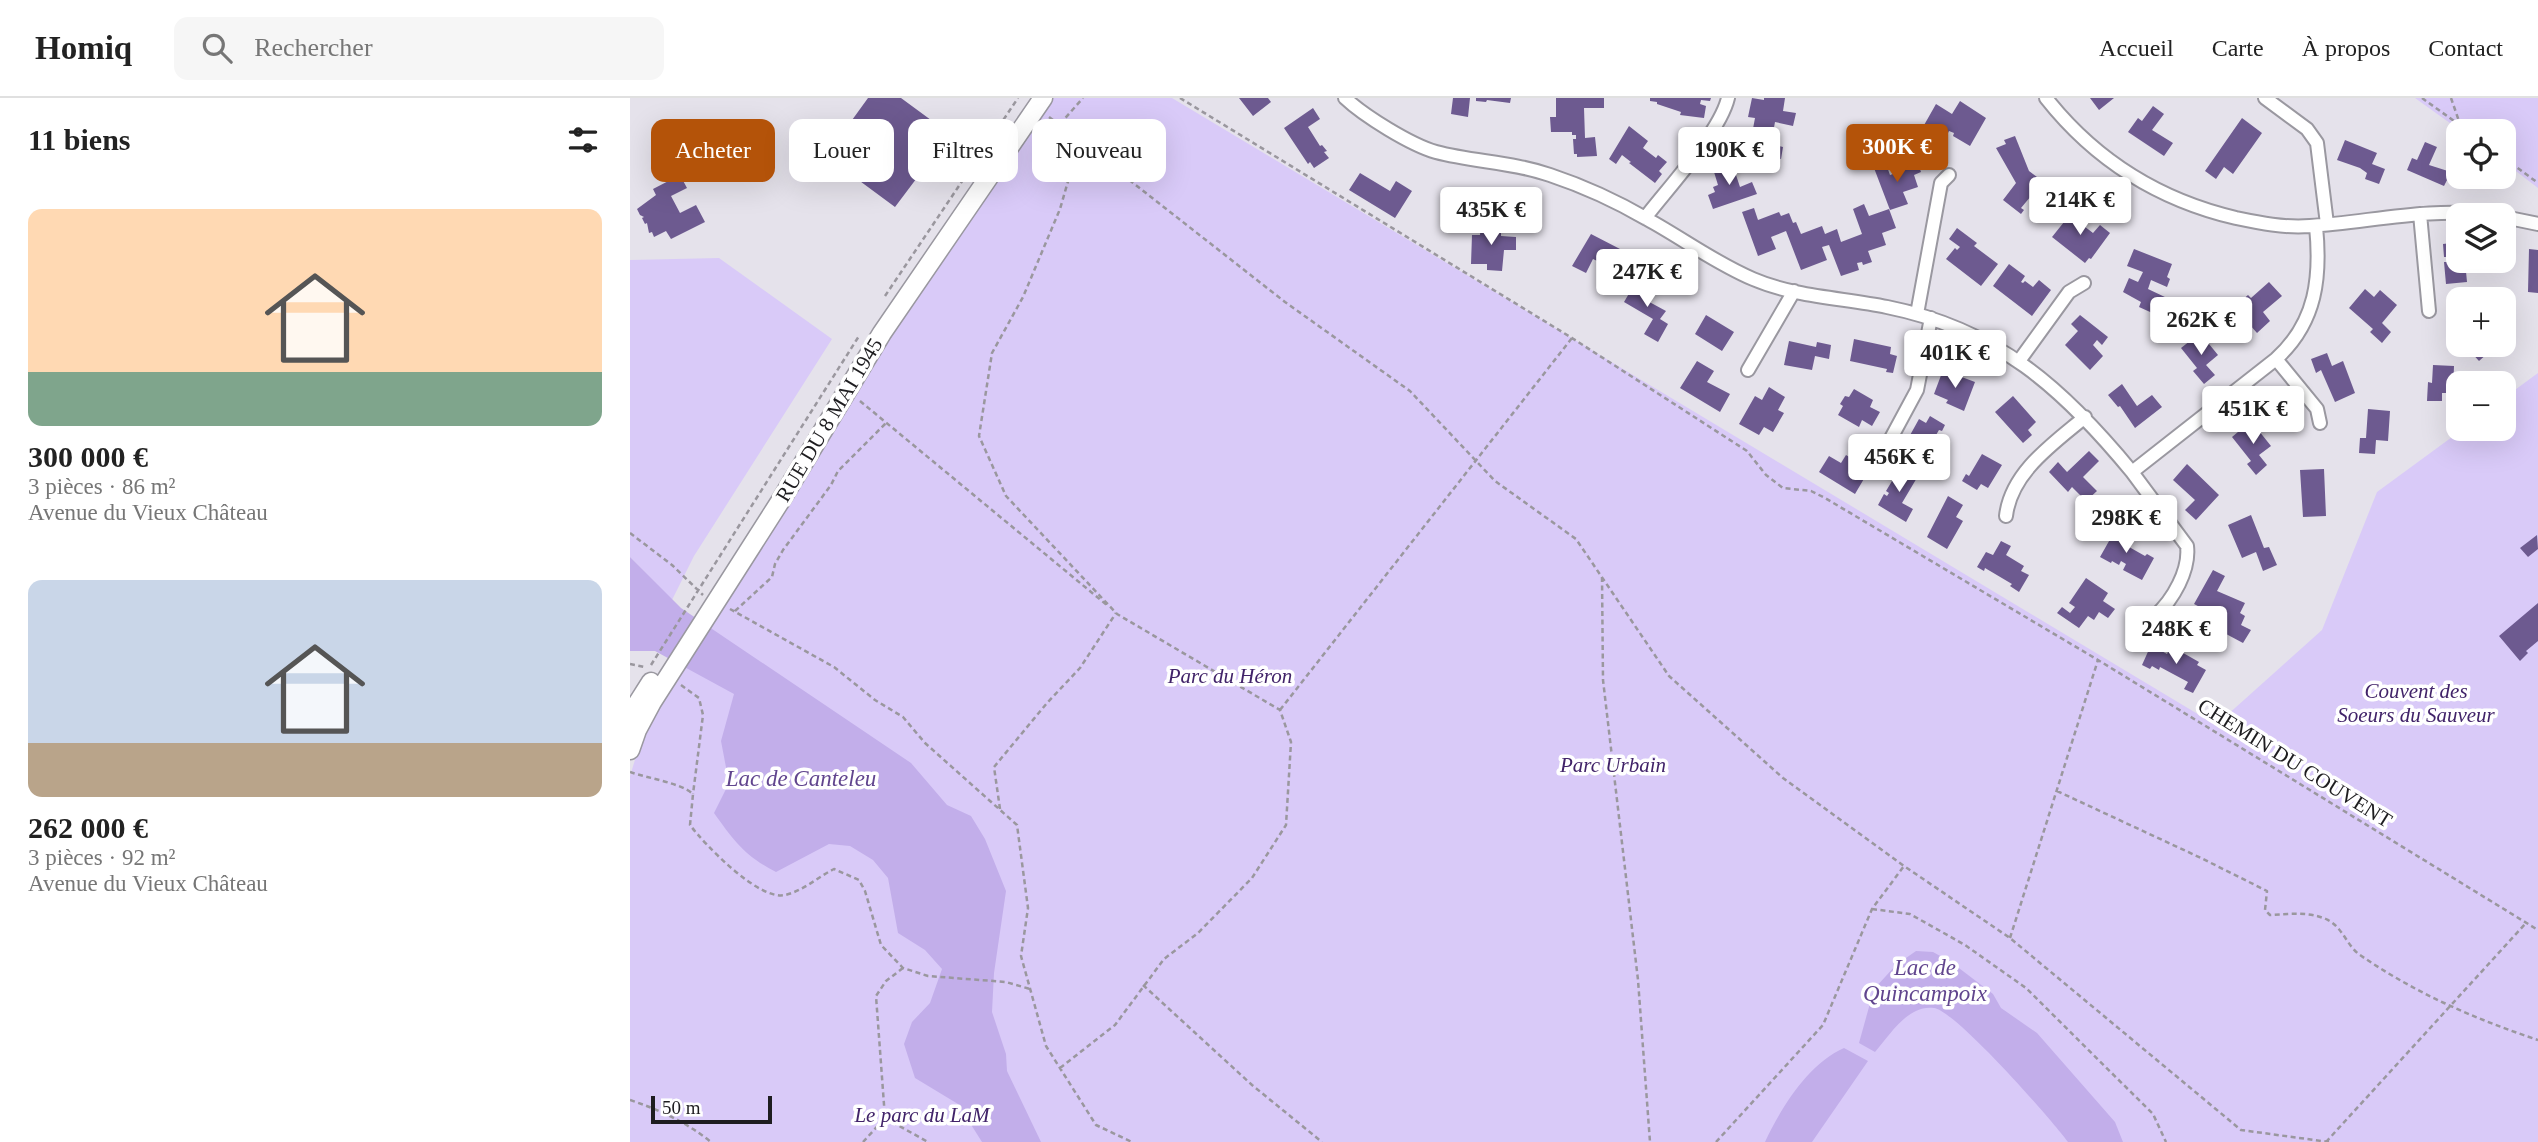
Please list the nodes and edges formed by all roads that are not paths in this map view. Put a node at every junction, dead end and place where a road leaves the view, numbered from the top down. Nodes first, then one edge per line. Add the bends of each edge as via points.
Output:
1 (1030, 98) edge
2 (1345, 98) edge
3 (1728, 98) edge
4 (2046, 98) edge
5 (2264, 98) edge
6 (1361, 104) edge
7 (1043, 106) edge
8 (1949, 175) dead end
9 (2446, 213) edge
10 (2420, 214) junction
11 (1645, 218) junction
12 (2516, 220) edge
13 (2538, 223) edge
14 (2322, 225) junction
15 (2084, 283) dead end
16 (1794, 291) junction
17 (2429, 311) dead end
18 (1917, 314) junction
19 (1931, 318) junction
20 (2276, 359) junction
21 (2019, 361) junction
22 (1748, 370) dead end
23 (2085, 417) junction
24 (2320, 423) dead end
25 (1883, 446) dead end
26 (2133, 472) junction
27 (2006, 516) dead end
28 (703, 602) junction
29 (2155, 615) dead end
30 (659, 671) junction
31 (630, 715) edge
32 (630, 750) edge

1 - 28 main road, RUE DU 8 MAI 1945 via 876,324
2 - 6 street
3 - 11 street via 1712,132
4 - 14 street via 2106,159 2168,196 2279,226
5 - 14 street via 2308,129 2317,143
6 - 11 street via 1407,140 1429,150 1537,170
7 - 28 main road, RUE DU 8 MAI 1945 via 881,333 782,500
8 - 18 street via 1941,183
9 - 10 street
10 - 14 street
10 - 17 street
11 - 16 street via 1738,272
12 - 13 street
14 - 20 street via 2313,300 2298,333
15 - 21 street via 2069,292
16 - 18 street
16 - 22 street
18 - 19 street
19 - 21 street
19 - 25 street via 1917,390
20 - 24 street via 2317,409
20 - 26 street
21 - 23 street
23 - 26 street
23 - 27 street via 2031,464 2007,505
26 - 29 street via 2187,546 2184,573
28 - 30 main road, RUE DU 8 MAI 1945
30 - 31 main road, RUE DU 8 MAI 1945
30 - 32 main road, RUE DU 8 MAI 1945

